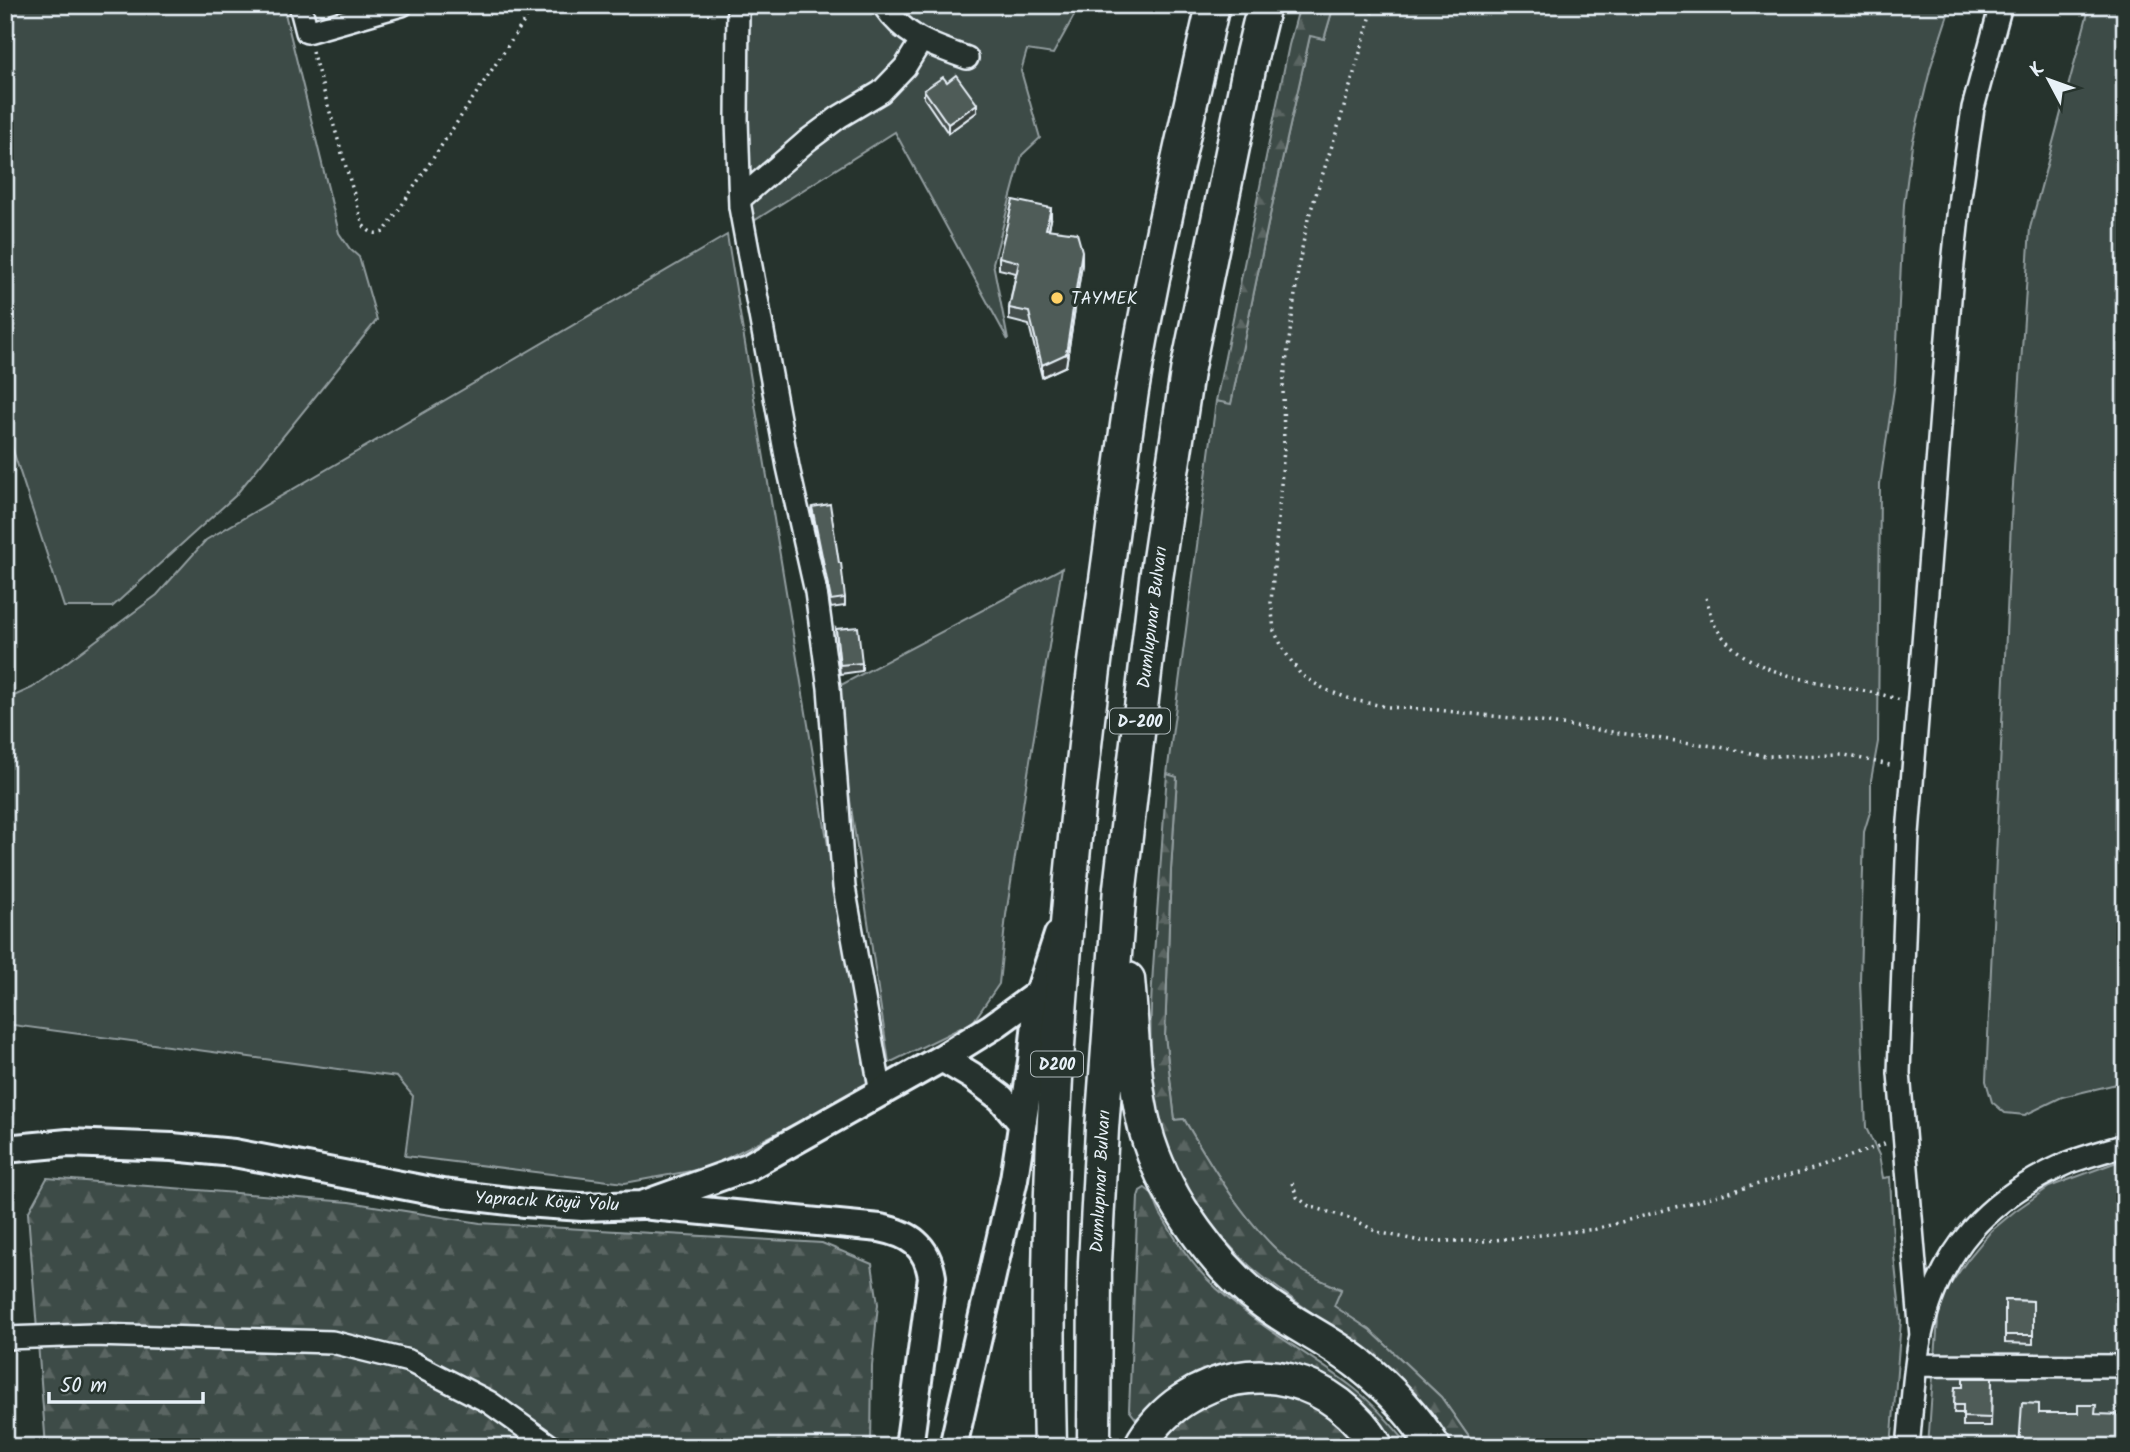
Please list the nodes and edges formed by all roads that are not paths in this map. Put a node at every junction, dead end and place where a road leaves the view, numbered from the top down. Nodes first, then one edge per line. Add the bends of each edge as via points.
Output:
1 (300, 5) edge
2 (402, 5) edge
3 (738, 5) edge
4 (883, 5) edge
5 (1213, 5) edge
6 (1264, 5) edge
7 (2001, 5) edge
8 (921, 41) junction
9 (967, 58) dead end
10 (740, 199) junction
11 (1120, 888) junction
12 (1068, 906) junction
13 (1039, 993) junction
14 (942, 1058) junction
15 (881, 1093) junction
16 (1022, 1123) junction
17 (2125, 1145) edge
18 (5, 1149) edge
19 (642, 1205) junction
20 (1921, 1336) junction
21 (5, 1338) edge
22 (1916, 1365) junction
23 (2125, 1366) edge
24 (552, 1447) edge
25 (909, 1447) edge
26 (953, 1447) edge
27 (1050, 1447) edge
28 (1094, 1447) edge
29 (1140, 1447) edge
30 (1377, 1447) edge
31 (1434, 1447) edge
32 (1908, 1447) edge

1 - 2 street via 307,32
3 - 10 street
4 - 8 street via 904,30
5 - 12 highway, D200 via 1132,392 1091,684
6 - 11 highway, Dumlupınar Bulvarı / D-200 via 1187,372 1156,579
7 - 20 street via 1973,108 1960,197 1908,834 1899,1073
8 - 9 street
8 - 10 street via 881,92 808,139
10 - 15 street via 788,467 816,592 829,688 844,887
11 - 28 highway, Dumlupınar Bulvarı / D-200 via 1095,1262
11 - 31 highway via 1142,1111 1149,1142 1179,1204 1236,1279 1263,1303 1360,1364
12 - 13 main road
12 - 27 highway, D200 via 1054,1099
13 - 14 main road, Yapracık Köyü Yolu
13 - 16 main road
14 - 15 main road, Yapracık Köyü Yolu
14 - 16 main road via 1001,1098
15 - 19 main road, Yapracık Köyü Yolu via 748,1167
16 - 26 main road via 1014,1179
17 - 20 street via 2042,1175 1992,1209 1951,1257 1935,1286
18 - 19 main road, Yapracık Köyü Yolu via 68,1143 172,1147 234,1153 456,1195 582,1207
19 - 25 main road via 880,1228 898,1232 925,1252 932,1277
20 - 22 street
21 - 24 street via 93,1335 332,1342 409,1361 489,1402
22 - 23 street
22 - 32 street
29 - 30 highway via 1160,1420 1193,1394 1215,1383 1268,1376 1318,1390 1359,1422

